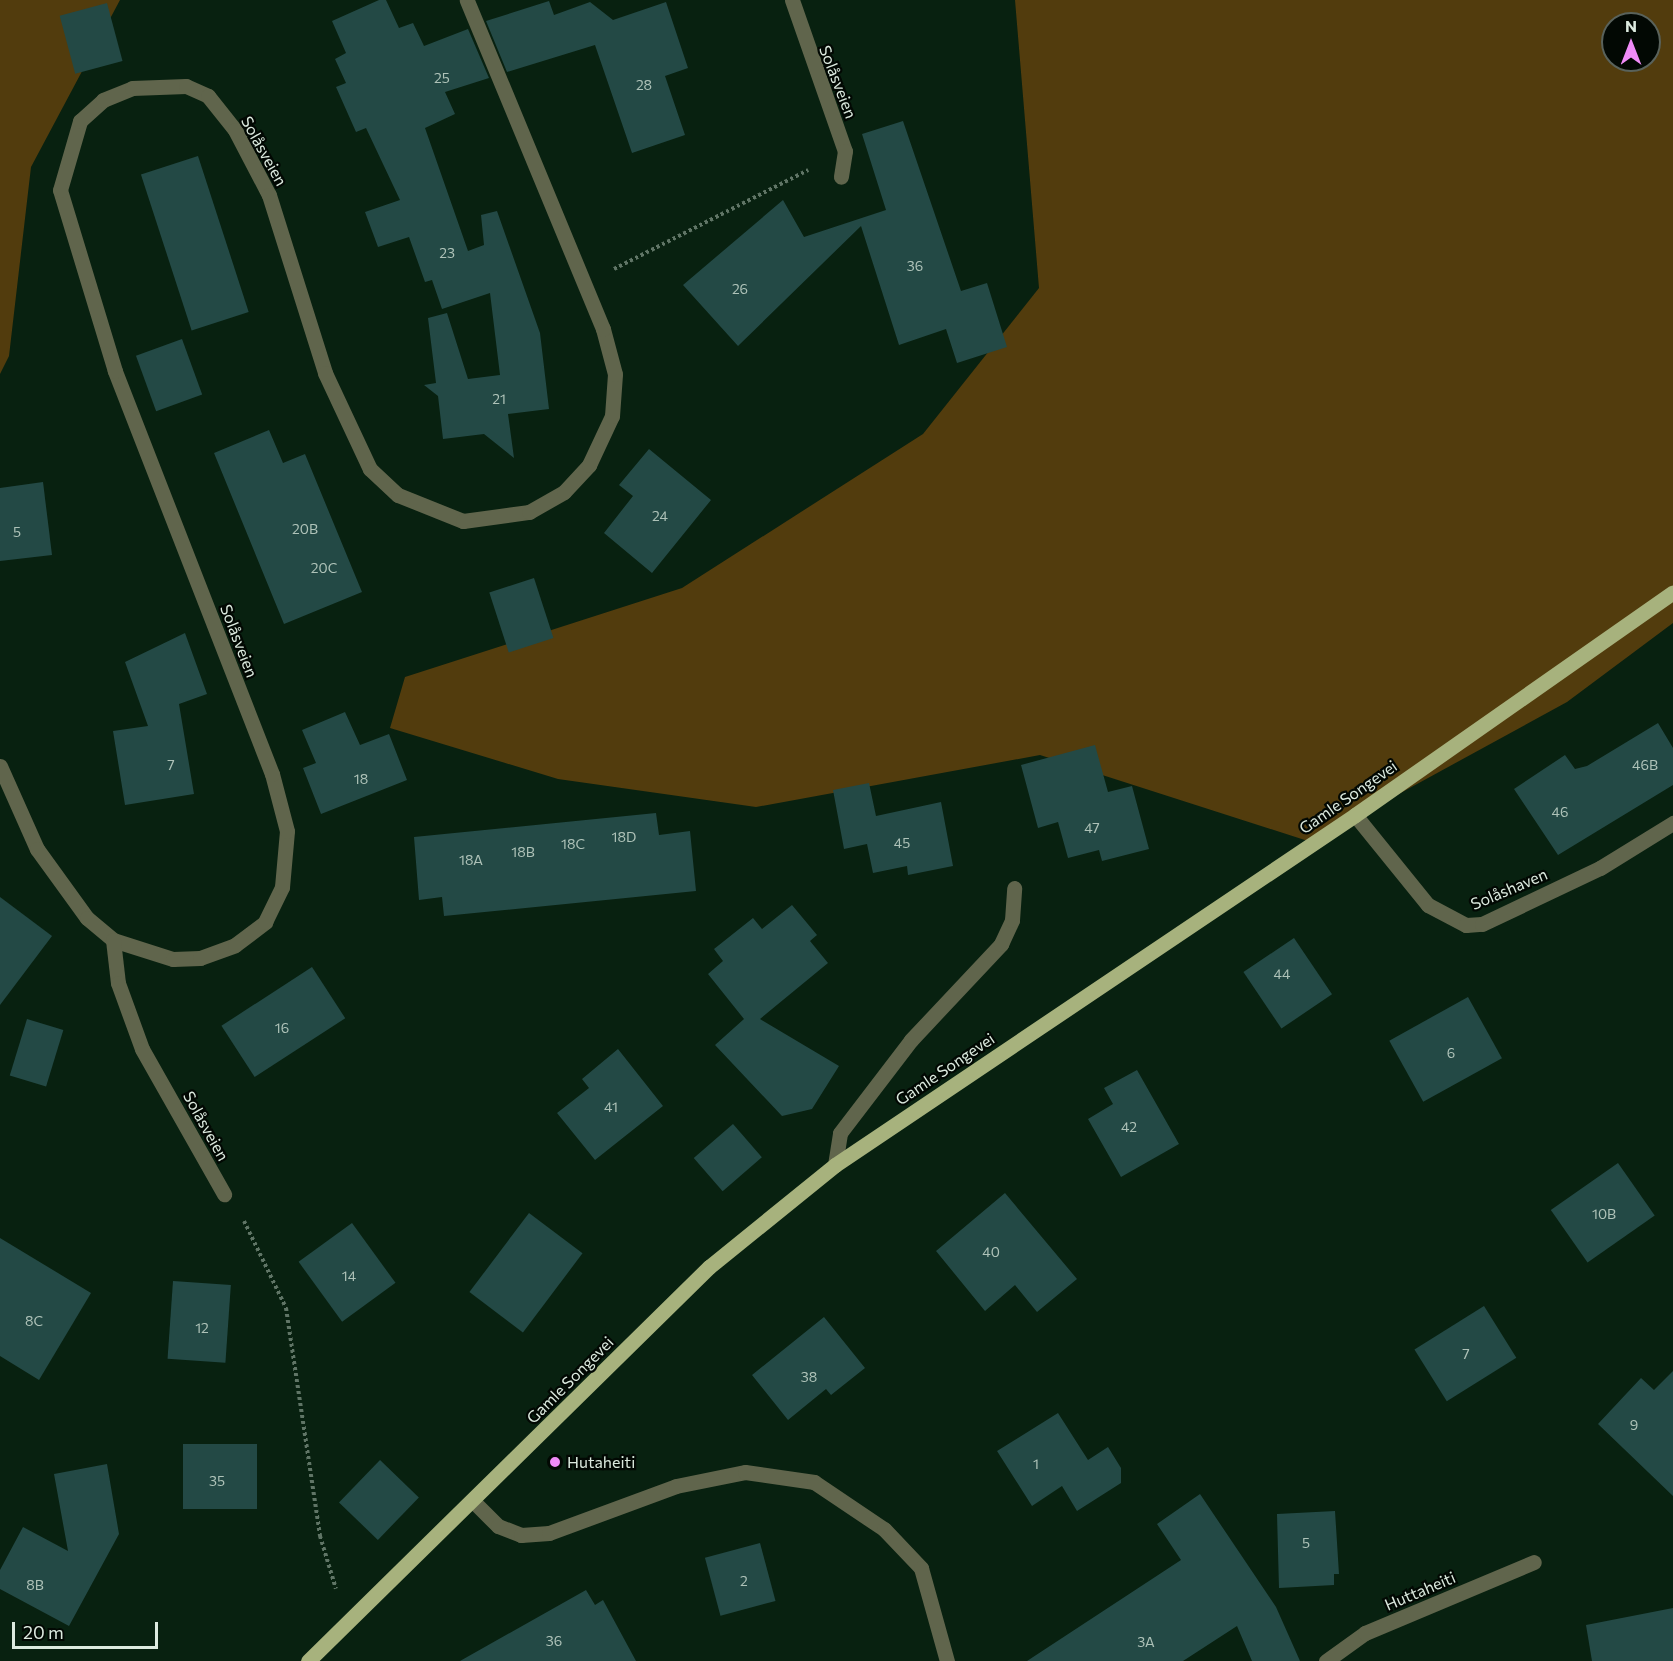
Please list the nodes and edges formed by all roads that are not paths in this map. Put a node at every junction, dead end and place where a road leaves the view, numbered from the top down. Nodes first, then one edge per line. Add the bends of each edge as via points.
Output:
1 (467, 0) edge
2 (792, 0) edge
3 (841, 177) dead end
4 (1673, 592) edge
5 (0, 766) edge
6 (1354, 815) junction
7 (1673, 823) edge
8 (1014, 888) dead end
9 (113, 940) junction
10 (834, 1165) junction
11 (224, 1194) road end
12 (474, 1502) junction
13 (1534, 1562) dead end
14 (308, 1661) edge
15 (947, 1661) edge
16 (1326, 1661) edge

1 - 9 street, Solåsveien via 584,284 615,374 612,416 589,465 564,492 529,513 463,521 429,512 398,495 370,469 325,373 269,195 235,130 208,96 186,86 132,88 103,100 80,121 60,190 75,252 115,371 272,774 287,831 282,887 265,922 235,945 200,958 173,959
2 - 3 street, Solåsveien via 845,151
4 - 6 main road, Gamle Songevei
5 - 9 street, Solåsveien via 37,849 87,918
6 - 7 street, Solåshaven via 1428,905 1466,925 1482,924 1600,868
6 - 10 main road, Gamle Songevei
8 - 10 street via 1012,920 1001,944 904,1049 840,1133
9 - 11 street, Solåsveien via 118,983 142,1049
10 - 12 main road, Gamle Songevei via 709,1267
12 - 14 main road, Gamle Songevei
12 - 15 street via 498,1526 521,1535 549,1533 676,1486 746,1472 814,1482 884,1529 921,1568
13 - 16 street, Huttaheiti via 1365,1634

